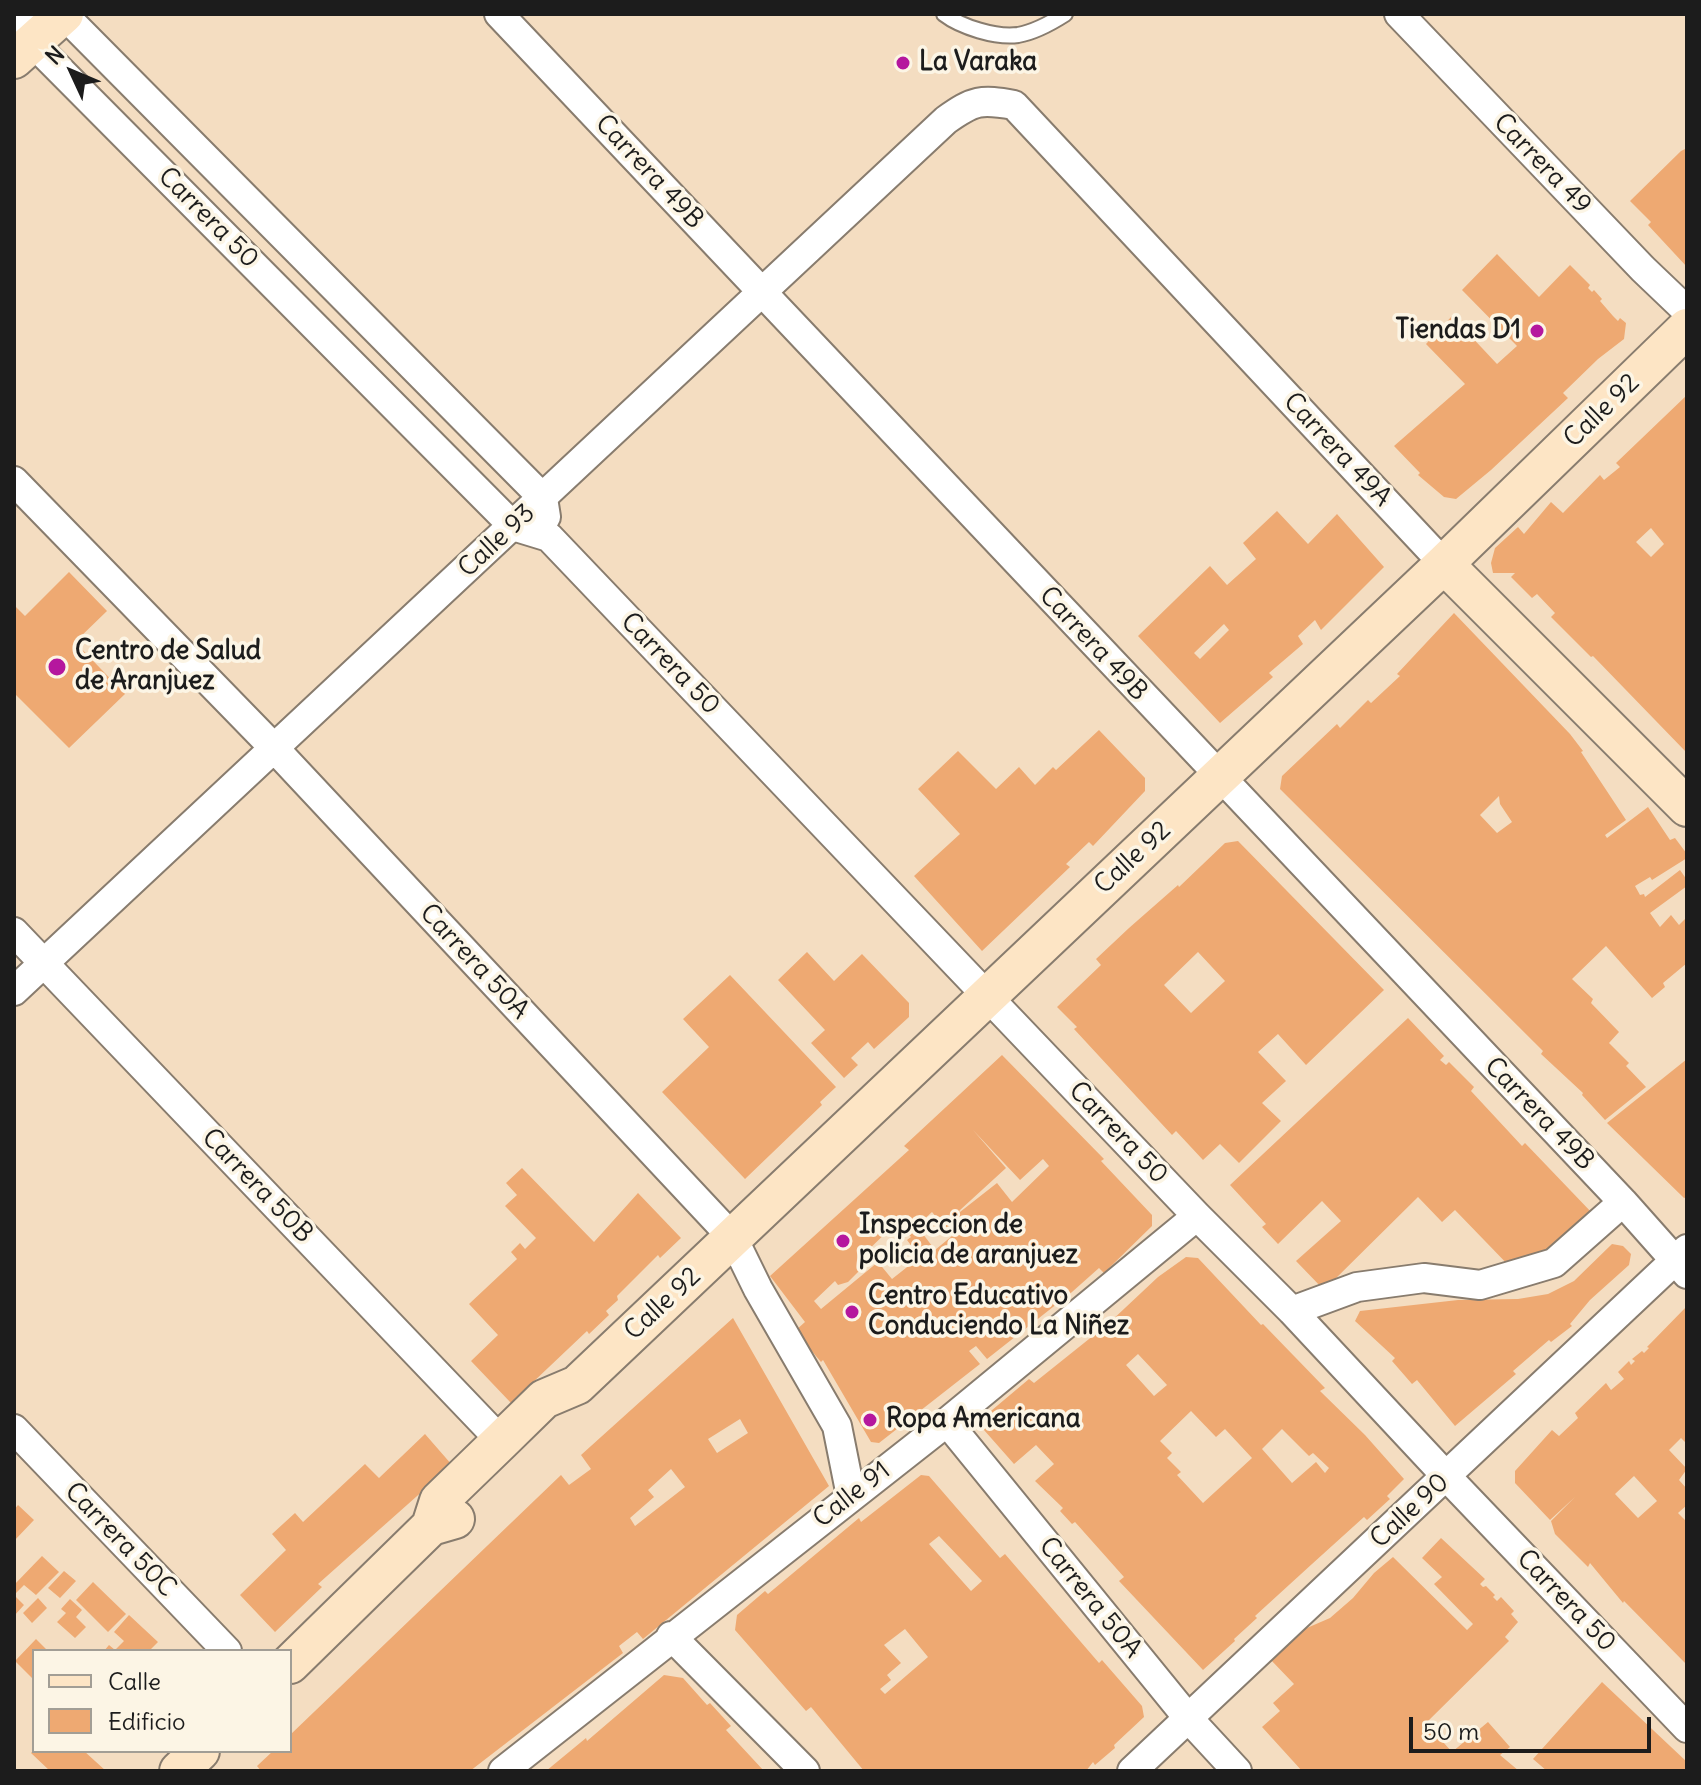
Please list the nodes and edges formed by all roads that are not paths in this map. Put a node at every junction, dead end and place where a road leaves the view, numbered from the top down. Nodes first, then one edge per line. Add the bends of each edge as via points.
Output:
1 (63, 14) edge
2 (499, 14) edge
3 (944, 14) edge
4 (1065, 14) edge
5 (1399, 14) edge
6 (22, 39) edge
7 (986, 100) joint
8 (763, 293) junction
9 (1687, 311) edge
10 (1687, 328) edge
11 (14, 481) edge
12 (543, 498) junction
13 (513, 526) junction
14 (549, 537) junction
15 (1444, 564) junction
16 (275, 749) junction
17 (1219, 776) junction
18 (1687, 807) edge
19 (14, 932) edge
20 (45, 964) junction
21 (14, 991) edge
22 (987, 996) junction
23 (1623, 1202) junction
24 (1197, 1216) junction
25 (733, 1238) junction
26 (1683, 1261) edge
27 (1292, 1311) junction
28 (577, 1385) junction
29 (947, 1422) junction
30 (14, 1429) edge
31 (501, 1441) junction
32 (1447, 1477) junction
33 (851, 1496) junction
34 (431, 1526) junction
35 (671, 1636) junction
36 (225, 1649) edge
37 (292, 1662) edge
38 (1188, 1718) junction
39 (1687, 1728) edge
40 (503, 1771) edge
41 (805, 1771) edge
42 (1132, 1771) edge
43 (1237, 1771) edge

1 - 6 street
1 - 12 street, Carrera 50
2 - 8 street, Carrera 49B
3 - 4 lane via 983,31 1016,35
5 - 9 street, Carrera 49
6 - 13 street, Carrera 50
7 - 8 street, Calle 93 via 946,120
7 - 15 street, Carrera 49A via 1014,105
8 - 12 street, Calle 93
8 - 17 street, Carrera 49B
10 - 15 street, Calle 92
11 - 16 street, Carrera 50A
12 - 13 street, Calle 93
12 - 14 street
13 - 14 street, Carrera 50
13 - 16 street, Calle 93
14 - 22 street, Carrera 50
15 - 17 street, Calle 92
15 - 18 street, Carrera 49A
16 - 20 street, Calle 93
16 - 25 street, Carrera 50A
17 - 22 street, Calle 92
17 - 23 street, Carrera 49B
19 - 20 street, Carrera 50B
20 - 21 street, Calle 93
20 - 31 street, Carrera 50B
22 - 24 street, Carrera 50
22 - 25 street, Calle 92
23 - 26 street, Carrera 49B
23 - 27 street via 1554,1263 1480,1285 1424,1278 1357,1287
24 - 27 street, Carrera 50
24 - 29 street, Calle 91
25 - 28 street, Calle 92
25 - 33 street, Carrera 50A via 837,1426
26 - 32 street, Calle 90
27 - 32 street, Carrera 50
28 - 31 street, Calle 92 via 544,1399
28 - 34 street, Calle 92 via 563,1416 479,1498 458,1518
29 - 33 street, Calle 91
29 - 38 street, Carrera 50A
30 - 36 street, Carrera 50C
31 - 34 street, Calle 92 via 439,1501
32 - 38 street, Calle 90
32 - 39 street, Carrera 50
33 - 35 street, Calle 91
34 - 37 street, Calle 92
35 - 40 street, Calle 91
35 - 41 street
38 - 42 street, Calle 90
38 - 43 street, Carrera 50A

